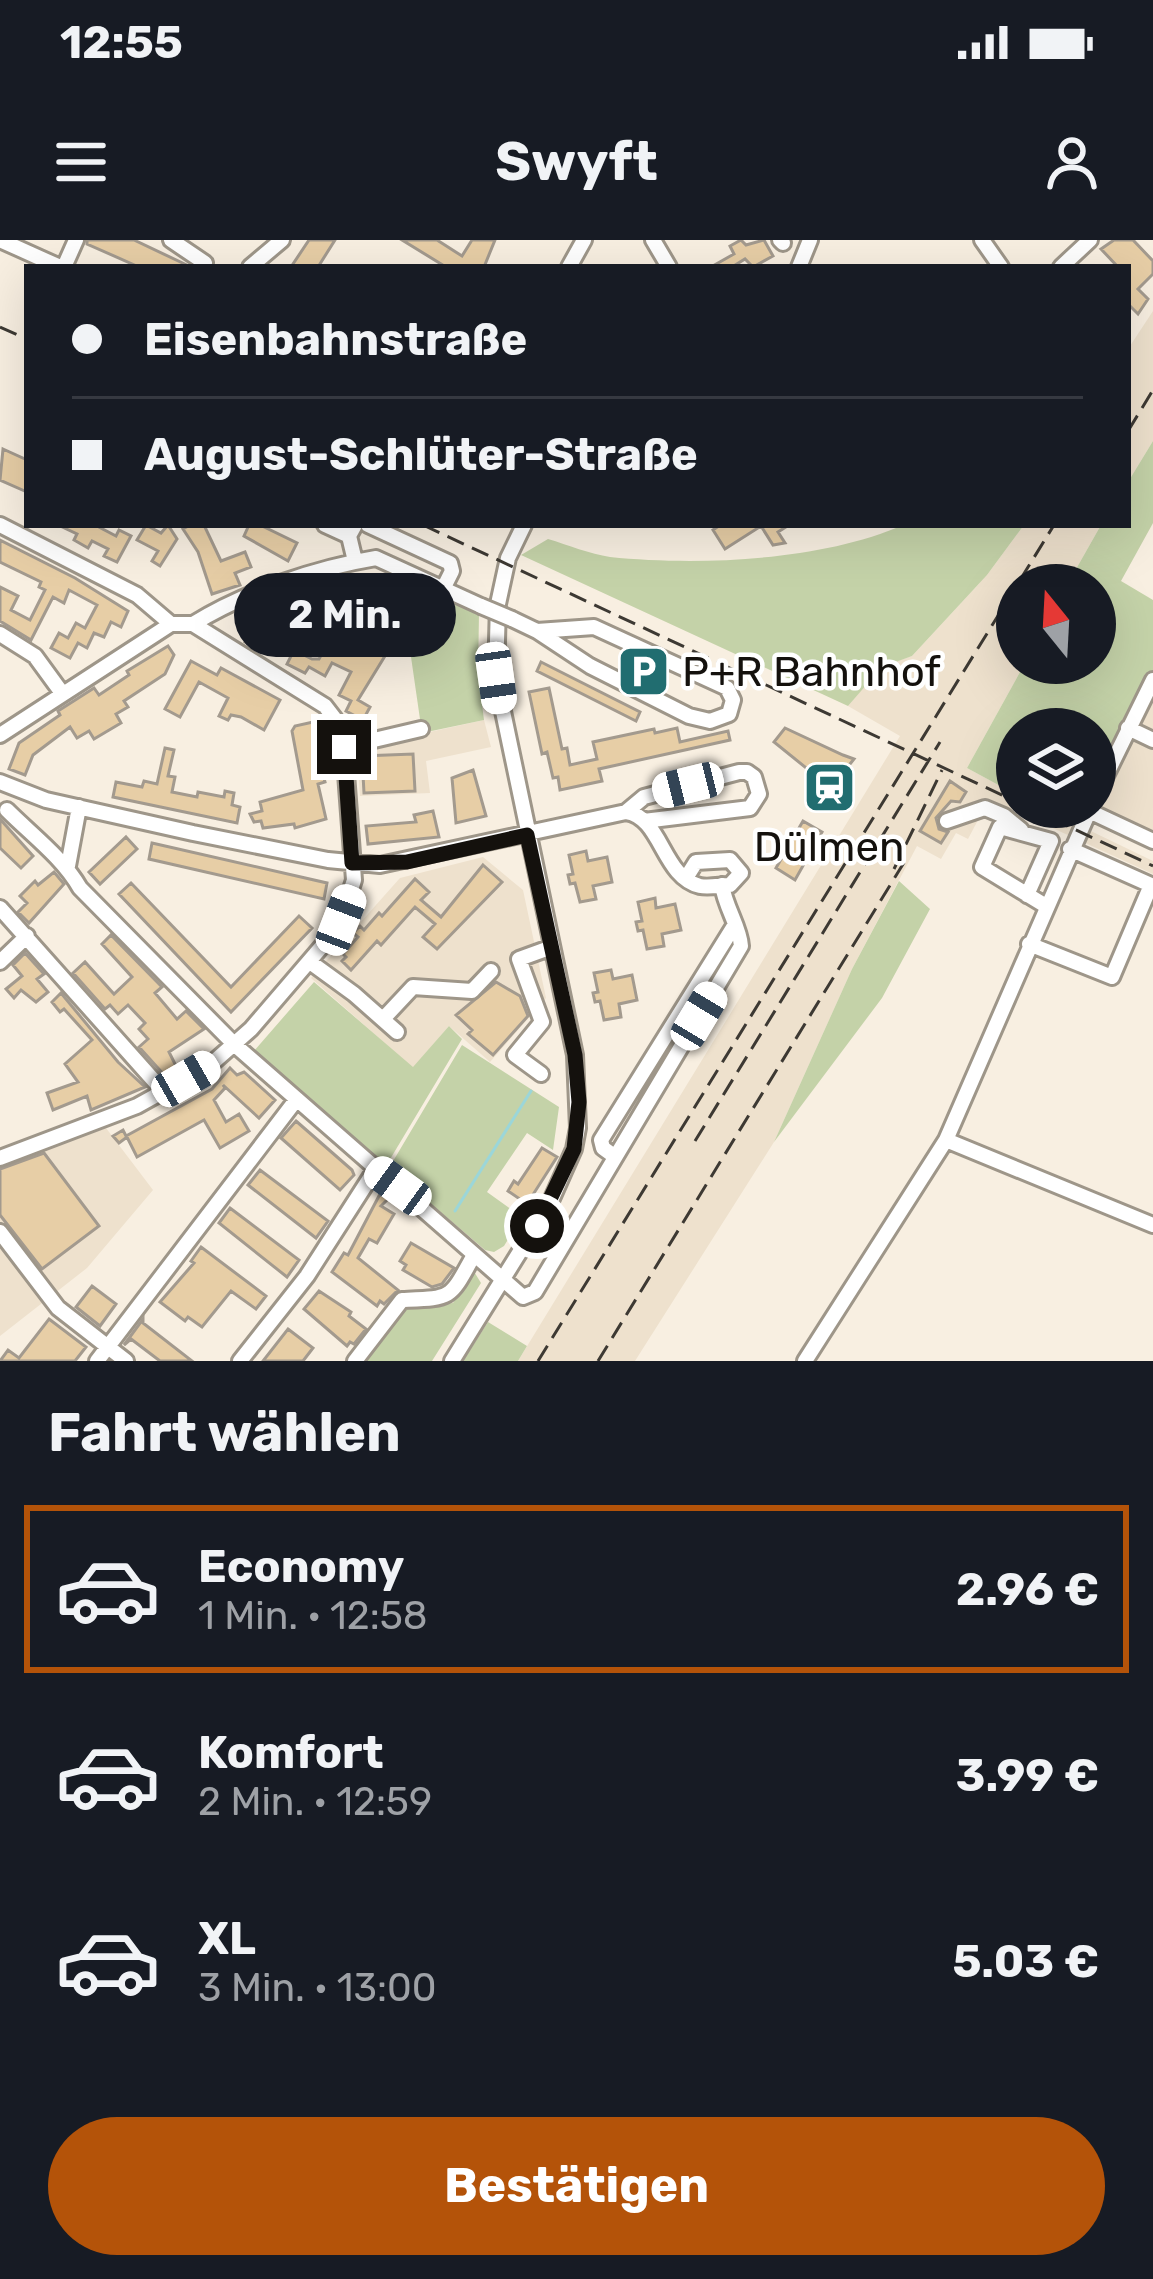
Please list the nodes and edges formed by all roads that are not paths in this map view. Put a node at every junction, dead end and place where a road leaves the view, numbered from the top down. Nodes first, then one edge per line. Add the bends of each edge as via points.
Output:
1 (0, 240) edge
2 (171, 240) edge
3 (283, 240) edge
4 (1090, 240) edge
5 (205, 263) dead end
6 (55, 264) edge
7 (254, 264) edge
8 (1064, 264) edge
9 (0, 525) edge
10 (374, 528) edge
11 (523, 528) edge
12 (352, 530) edge
13 (355, 561) junction
14 (443, 589) junction
15 (171, 624) junction
16 (193, 624) junction
17 (537, 631) junction
18 (0, 634) edge
19 (1153, 680) edge
20 (62, 693) junction
21 (1128, 728) junction
22 (421, 730) dead end
23 (0, 735) edge
24 (1153, 740) edge
25 (344, 747) junction
26 (1116, 754) edge
27 (0, 782) edge
28 (79, 807) junction
29 (7, 810) dead end
30 (626, 812) junction
31 (1116, 819) edge
32 (644, 820) junction
33 (947, 821) dead end
34 (1080, 828) edge
35 (1025, 833) junction
36 (527, 835) junction
37 (1153, 841) edge
38 (1070, 849) junction
39 (352, 863) junction
40 (68, 866) junction
41 (686, 878) junction
42 (722, 885) junction
43 (1027, 896) junction
44 (1046, 907) junction
45 (0, 908) edge
46 (27, 936) junction
47 (1029, 944) junction
48 (552, 947) junction
49 (0, 962) edge
50 (310, 962) junction
51 (491, 971) dead end
52 (383, 1019) junction
53 (397, 1032) dead end
54 (235, 1045) junction
55 (541, 1074) dead end
56 (164, 1092) junction
57 (296, 1100) junction
58 (946, 1140) junction
59 (0, 1158) edge
60 (375, 1170) junction
61 (1153, 1225) edge
62 (0, 1232) edge
63 (474, 1256) junction
64 (503, 1281) junction
65 (108, 1347) junction
66 (97, 1361) edge
67 (126, 1361) edge
68 (239, 1361) edge
69 (355, 1361) edge
70 (452, 1361) edge
71 (805, 1361) edge

1 - 6 street
2 - 5 street
3 - 7 street
4 - 8 street
9 - 15 street via 40,537
10 - 14 street via 450,563
11 - 36 street via 508,558 494,651
12 - 13 street
13 - 14 street via 376,558
13 - 16 street
14 - 17 street, bridge
15 - 16 street
15 - 20 street
16 - 25 street via 325,706
17 - 17 street via 689,716 710,721 732,708 727,688 608,632 578,625
18 - 20 street via 34,656
19 - 21 street
20 - 23 street
21 - 24 street
21 - 26 street
22 - 25 street
25 - 39 street
27 - 28 street
28 - 39 street
28 - 40 street
29 - 40 street
30 - 32 street
30 - 32 street via 644,796 739,772 758,785 750,808
30 - 36 street
31 - 37 street
32 - 41 street
33 - 35 street via 985,808
34 - 38 street
35 - 43 street via 1051,841
35 - 43 street via 1000,827 982,867
36 - 39 street via 407,862
36 - 48 street
38 - 44 street
38 - 47 street via 1151,885 1112,977
39 - 50 street via 341,920
40 - 54 street via 80,888
41 - 42 street
41 - 42 street via 696,862 735,862 740,878
42 - 64 street via 741,946 535,1292 523,1297
43 - 44 street
44 - 47 street
45 - 46 street
46 - 49 street
46 - 56 street
47 - 58 street
48 - 55 street via 519,959 542,1022 515,1055
48 - 64 street via 575,1055 578,1128 559,1186
50 - 52 street
50 - 54 street
51 - 52 street via 472,991 413,987
52 - 53 street
54 - 56 street
54 - 57 street
56 - 59 street
57 - 60 street
57 - 65 street
58 - 61 street
58 - 71 street
60 - 63 street
60 - 68 street via 307,1276
62 - 65 street via 55,1306
63 - 64 street
63 - 69 street via 452,1294 402,1300
64 - 70 street
65 - 66 street
65 - 67 street

